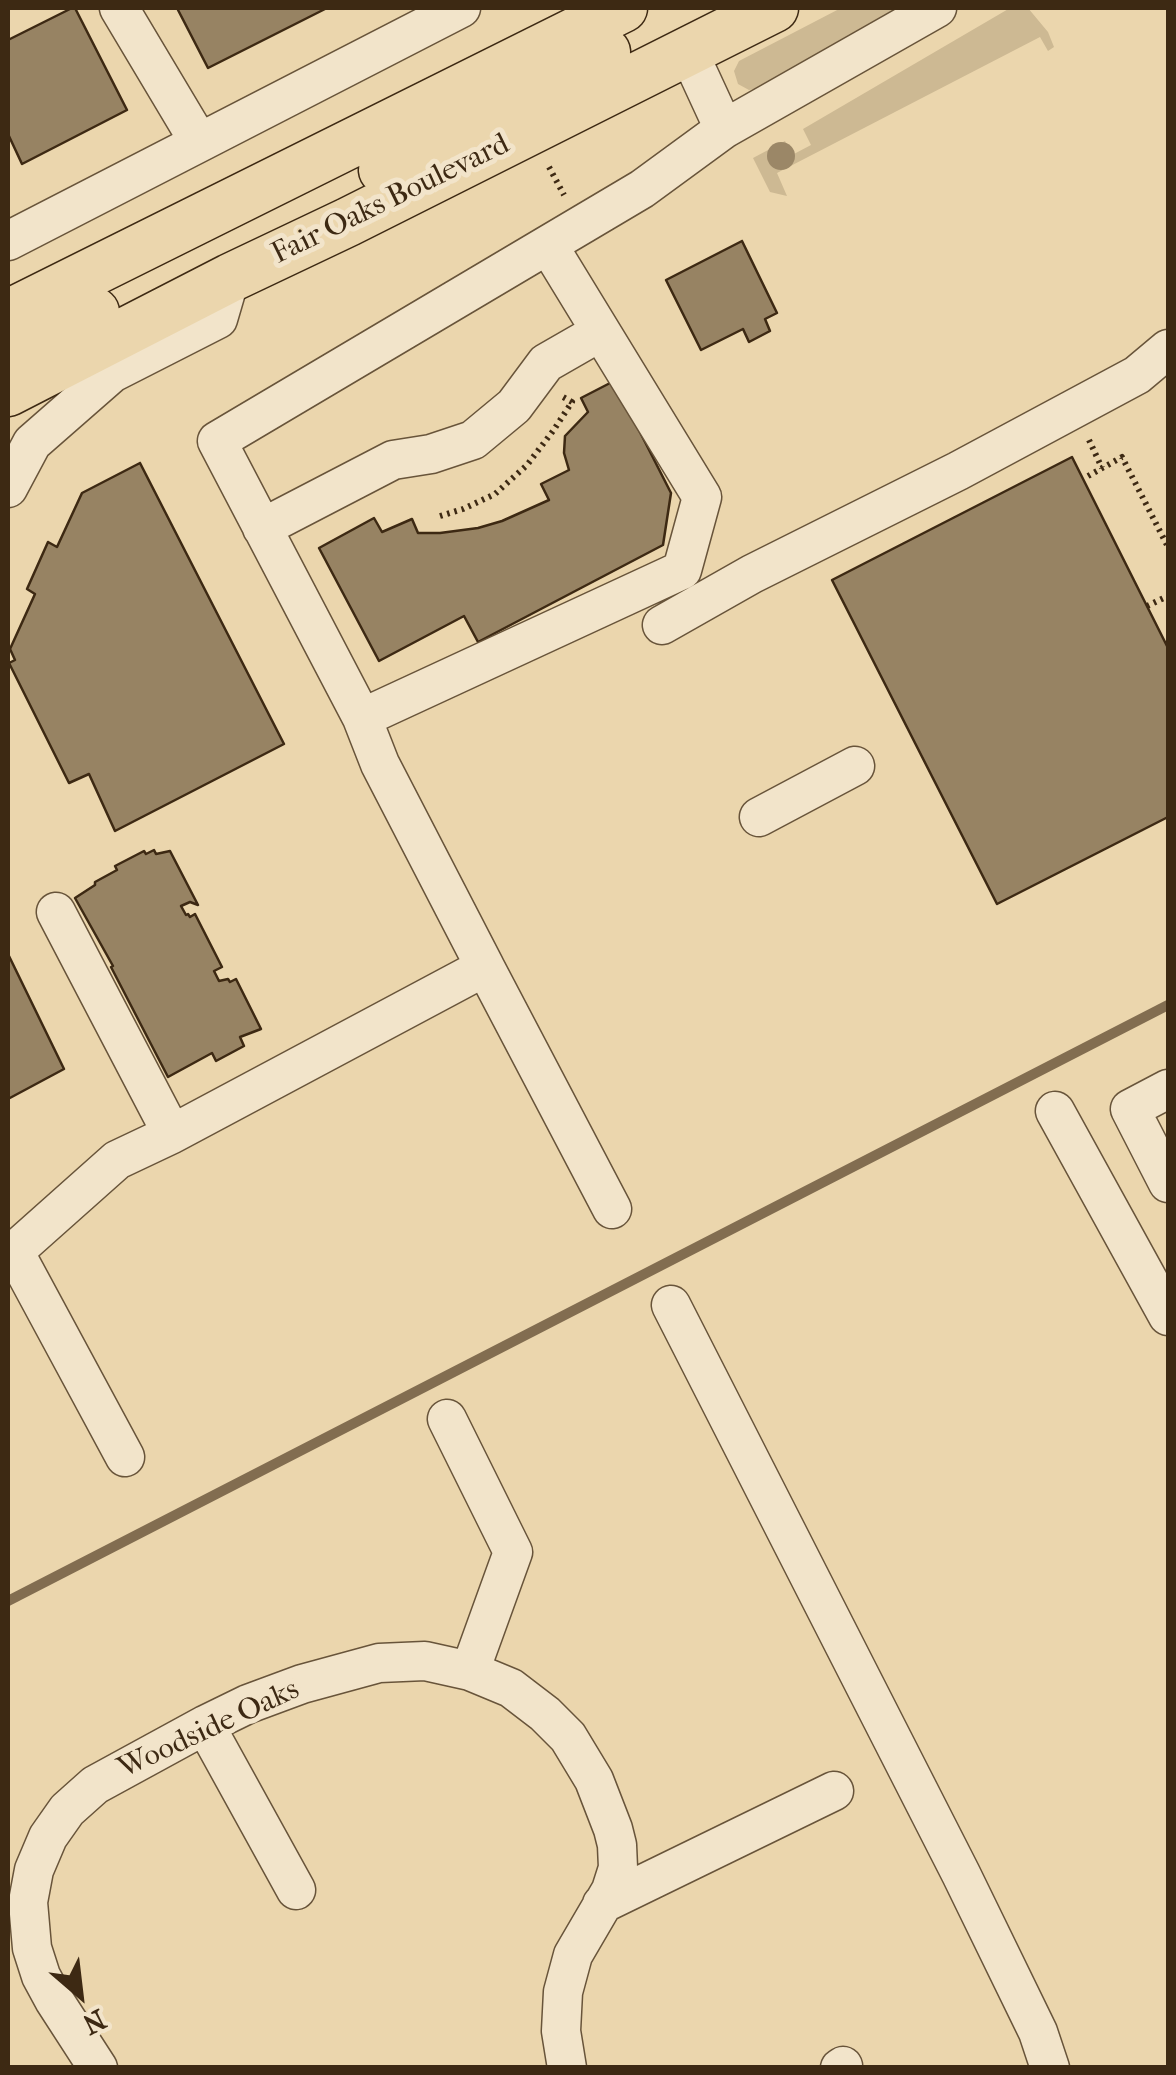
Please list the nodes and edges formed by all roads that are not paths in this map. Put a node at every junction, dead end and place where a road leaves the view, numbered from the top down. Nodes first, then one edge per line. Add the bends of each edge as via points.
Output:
1 (119, 8) edge
2 (461, 8) edge
3 (623, 8) edge
4 (652, 8) edge
5 (774, 8) edge
6 (936, 8) edge
7 (694, 29) edge
8 (724, 128) junction
9 (200, 142) junction
10 (348, 222) junction
11 (8, 241) edge
12 (548, 245) junction
13 (230, 278) junction
14 (8, 314) edge
15 (600, 332) junction
16 (1168, 348) edge
17 (8, 353) edge
18 (8, 392) edge
19 (8, 488) edge
20 (262, 528) junction
21 (662, 625) dead end
22 (362, 718) junction
23 (855, 766) dead end
24 (759, 816) dead end
25 (56, 912) dead end
26 (484, 967) junction
27 (1168, 1089) edge
28 (1054, 1111) dead end
29 (172, 1134) junction
30 (1168, 1182) edge
31 (612, 1209) dead end
32 (11, 1255) edge
33 (671, 1304) dead end
34 (1168, 1316) edge
35 (446, 1419) dead end
36 (125, 1458) dead end
37 (470, 1671) junction
38 (205, 1725) junction
39 (834, 1790) dead end
40 (21, 1872) edge
41 (296, 1890) dead end
42 (602, 1904) junction
43 (98, 2068) edge
44 (567, 2068) edge
45 (1050, 2068) edge

1 - 9 street
2 - 9 street
3 - 14 main road
4 - 10 main road via 626,41 375,175
5 - 7 main road, Fair Oaks Boulevard
6 - 8 street
7 - 8 street
7 - 10 main road, Fair Oaks Boulevard
8 - 12 street via 642,189
9 - 11 street
10 - 13 main road, Fair Oaks Boulevard
12 - 15 street
12 - 20 street via 217,441
13 - 17 main road via 184,270
13 - 18 main road, Fair Oaks Boulevard
13 - 19 street via 218,319 112,373 32,443
15 - 20 street via 546,363 514,406 473,440 393,460
15 - 22 street via 702,497 682,570
16 - 21 street via 1137,375
20 - 22 street
22 - 26 street
23 - 24 street
25 - 29 street
26 - 29 street
26 - 31 street
27 - 30 street via 1130,1109
28 - 34 street
29 - 32 street via 117,1160
32 - 36 street
33 - 45 street via 960,1874
35 - 37 street via 513,1552
37 - 38 street, Woodside Oaks via 426,1662 379,1663 302,1684
37 - 42 street, Woodside Oaks via 511,1688 546,1714 594,1780 617,1845 618,1868
38 - 40 street, Woodside Oaks via 96,1785 66,1810
38 - 41 street
39 - 42 street
40 - 43 street, Woodside Oaks via 36,1962
42 - 44 street, Woodside Oaks via 573,1954 562,1992

